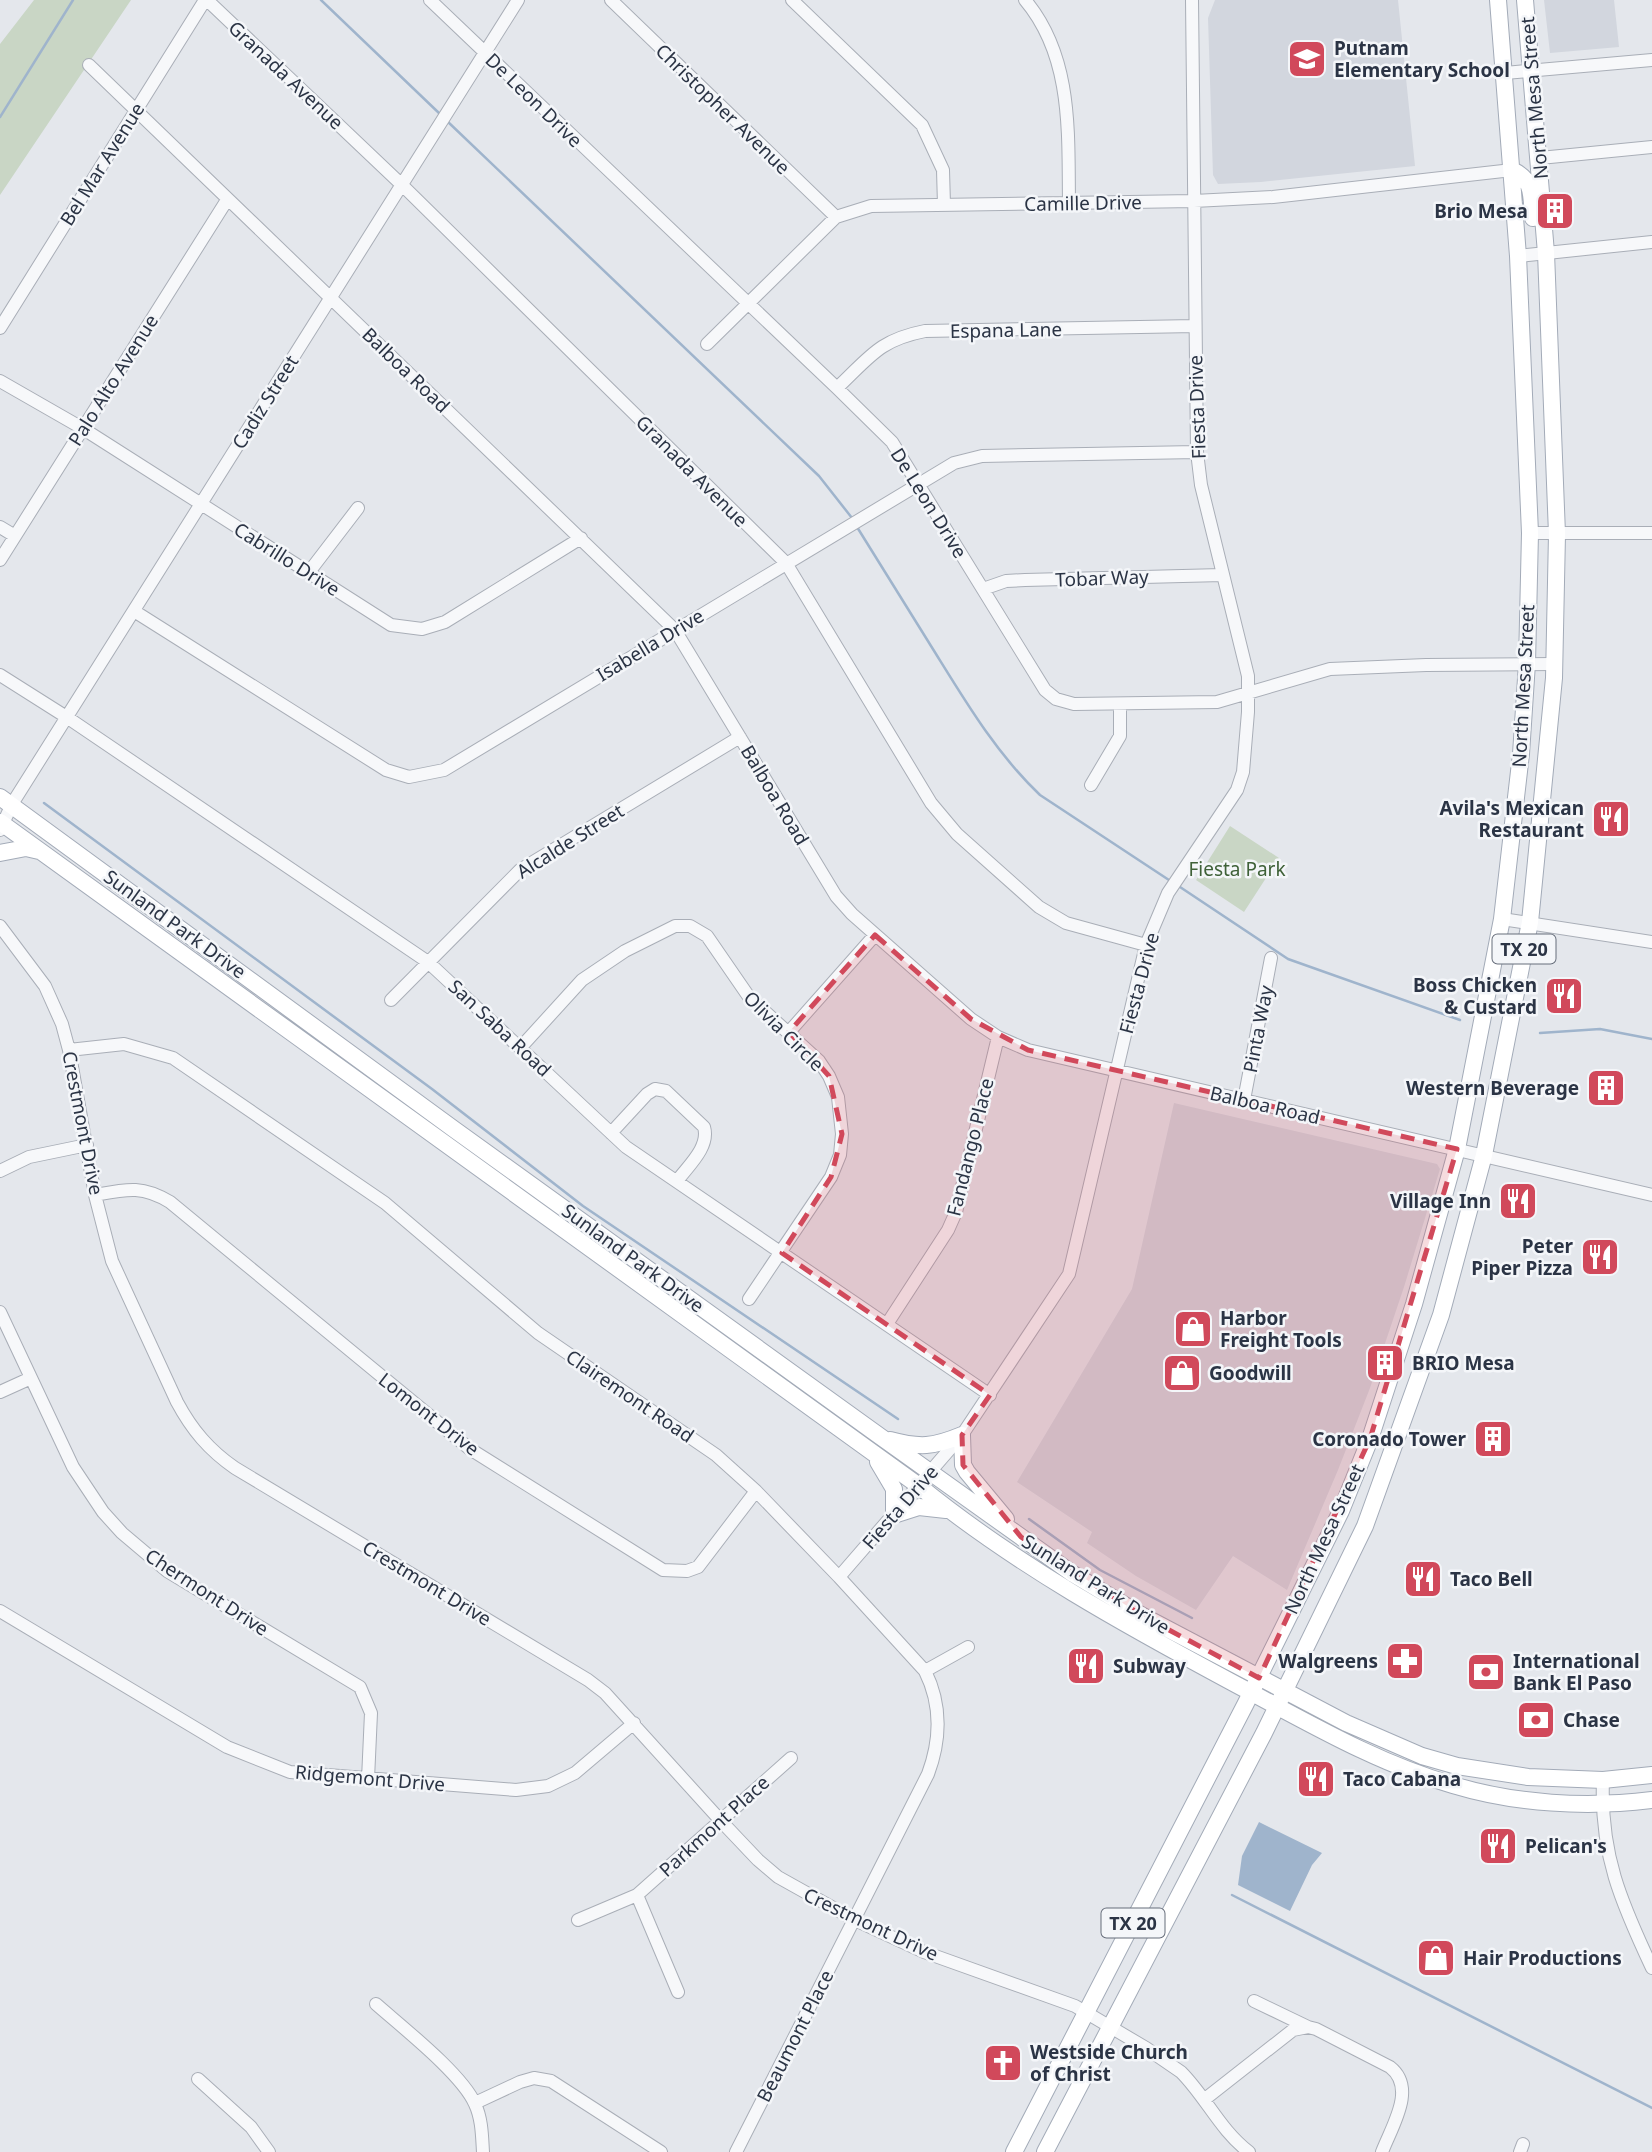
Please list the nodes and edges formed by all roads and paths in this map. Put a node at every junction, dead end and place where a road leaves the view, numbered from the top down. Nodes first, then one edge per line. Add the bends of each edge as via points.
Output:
1 (206, 0) edge
2 (430, 0) edge
3 (518, 0) edge
4 (611, 0) edge
5 (792, 0) edge
6 (1025, 0) edge
7 (1192, 0) edge
8 (1498, 0) edge
9 (1525, 0) edge
10 (485, 53) junction
11 (1652, 60) edge
12 (89, 65) dead end
13 (1532, 72) junction
14 (1505, 73) junction
15 (136, 110) junction
16 (1652, 147) edge
17 (1539, 151) junction
18 (1512, 170) junction
19 (402, 186) junction
20 (228, 200) junction
21 (1194, 201) junction
22 (1069, 203) junction
23 (944, 205) junction
24 (836, 218) junction
25 (1652, 242) edge
26 (1546, 247) junction
27 (1518, 256) junction
28 (330, 298) junction
29 (747, 303) junction
30 (1195, 326) junction
31 (0, 328) edge
32 (707, 344) dead end
33 (0, 381) edge
34 (837, 388) junction
35 (82, 428) junction
36 (1197, 452) junction
37 (918, 483) junction
38 (200, 505) junction
39 (358, 508) dead end
40 (0, 527) edge
41 (1530, 533) junction
42 (1652, 533) edge
43 (1557, 534) junction
44 (15, 536) junction
45 (581, 538) junction
46 (0, 560) edge
47 (786, 563) junction
48 (309, 572) junction
49 (1222, 575) junction
50 (982, 589) junction
51 (134, 611) junction
52 (675, 630) junction
53 (1527, 663) junction
54 (1554, 664) junction
55 (0, 675) edge
56 (1249, 694) junction
57 (1121, 704) junction
58 (68, 718) junction
59 (740, 737) junction
60 (1091, 785) dead end
61 (6, 800) edge
62 (1, 825) edge
63 (41, 852) junction
64 (0, 853) edge
65 (1502, 919) junction
66 (1530, 922) junction
67 (0, 926) edge
68 (875, 935) junction
69 (1652, 942) edge
70 (1146, 945) junction
71 (1271, 958) dead end
72 (428, 962) junction
73 (391, 1000) dead end
74 (789, 1032) junction
75 (998, 1037) junction
76 (521, 1047) junction
77 (69, 1049) junction
78 (1117, 1071) junction
79 (1244, 1100) junction
80 (611, 1133) junction
81 (87, 1145) junction
82 (1457, 1149) junction
83 (1484, 1155) junction
84 (0, 1171) edge
85 (677, 1181) junction
86 (95, 1195) junction
87 (1652, 1195) edge
88 (782, 1253) junction
89 (749, 1299) dead end
90 (1414, 1304) junction
91 (0, 1312) edge
92 (1441, 1315) junction
93 (887, 1324) junction
94 (31, 1378) junction
95 (0, 1392) edge
96 (990, 1395) junction
97 (962, 1436) junction
98 (881, 1437) junction
99 (873, 1454) junction
100 (931, 1473) junction
101 (919, 1486) junction
102 (756, 1491) junction
103 (948, 1510) junction
104 (1341, 1511) junction
105 (894, 1515) junction
106 (1365, 1526) junction
107 (1021, 1536) junction
108 (839, 1577) junction
109 (1111, 1598) junction
110 (0, 1611) edge
111 (1102, 1613) junction
112 (968, 1647) dead end
113 (925, 1671) junction
114 (1255, 1685) junction
115 (1284, 1691) junction
116 (1277, 1707) junction
117 (634, 1723) junction
118 (791, 1758) dead end
119 (1457, 1766) junction
120 (1652, 1775) edge
121 (368, 1779) junction
122 (1603, 1780) junction
123 (1454, 1786) junction
124 (1652, 1800) edge
125 (1602, 1803) junction
126 (721, 1821) junction
127 (637, 1895) junction
128 (578, 1920) dead end
129 (855, 1920) junction
130 (1652, 1968) edge
131 (678, 1992) dead end
132 (1254, 2001) dead end
133 (376, 2004) dead end
134 (1086, 2012) junction
135 (1109, 2026) junction
136 (1308, 2027) junction
137 (198, 2079) dead end
138 (1205, 2099) junction
139 (475, 2103) junction
140 (269, 2152) edge
141 (483, 2152) edge
142 (661, 2152) edge
143 (736, 2152) edge
144 (1014, 2152) edge
145 (1045, 2152) edge
146 (1249, 2152) edge
147 (1382, 2152) edge

1 - 15 street, Bel Mar Avenue
1 - 19 street, Granada Avenue
2 - 10 street, De Leon Drive
3 - 10 street, Cadiz Street
4 - 24 street, Christopher Avenue
5 - 23 street via 922,125 943,170
6 - 22 street via 1060,65 1067,101
7 - 21 street, Fiesta Drive
8 - 14 main road, North Mesa Street / TX 20
9 - 13 main road, North Mesa Street / TX 20
10 - 19 street, Cadiz Street
10 - 29 street, De Leon Drive
11 - 13 street
12 - 15 street, Balboa Road
13 - 14 street
13 - 17 main road, North Mesa Street / TX 20
14 - 18 main road, North Mesa Street / TX 20
15 - 20 street, Balboa Road
15 - 31 street, Bel Mar Avenue
16 - 17 street
17 - 18 main road
17 - 26 main road, North Mesa Street / TX 20
18 - 21 street, Camille Drive via 1273,197
18 - 26 main road via 1530,186 1534,231
18 - 27 main road, North Mesa Street / TX 20
19 - 28 street, Cadiz Street
19 - 47 street, Granada Avenue
20 - 28 street, Balboa Road
20 - 35 street, Palo Alto Avenue
21 - 22 street, Camille Drive
21 - 30 street, Fiesta Drive
22 - 23 street, Camille Drive
23 - 24 street, Camille Drive via 870,206
24 - 29 street, Camille Drive
25 - 26 street
26 - 27 street
26 - 43 main road, North Mesa Street / TX 20
27 - 41 main road, North Mesa Street / TX 20
28 - 38 street, Cadiz Street
28 - 45 street, Balboa Road
29 - 32 street, Camille Drive
29 - 34 street, De Leon Drive
30 - 34 street, Espana Lane via 925,331 881,345
30 - 36 street, Fiesta Drive
33 - 35 street, Cabrillo Drive
34 - 37 street, De Leon Drive via 892,442
35 - 38 street, Cabrillo Drive
35 - 44 street, Palo Alto Avenue
36 - 37 street, Isabella Drive via 982,456 954,463
36 - 49 street, Fiesta Drive
37 - 47 street, Isabella Drive
37 - 50 street, De Leon Drive
38 - 48 street, Cabrillo Drive
38 - 51 street, Cadiz Street
39 - 48 street
40 - 44 street
41 - 43 street
41 - 53 main road, North Mesa Street / TX 20
42 - 43 street
43 - 54 main road, North Mesa Street / TX 20
44 - 46 street, Palo Alto Avenue
45 - 48 street, Cabrillo Drive via 445,622 422,629 391,625
45 - 52 street, Balboa Road
47 - 52 street, Isabella Drive
47 - 70 street, Granada Avenue via 931,803 957,834 1039,907 1066,923
49 - 50 street, Tobar Way via 1006,581
49 - 56 street, Fiesta Drive
50 - 57 street, De Leon Drive via 1045,690 1074,704
51 - 52 street, Isabella Drive via 386,770 409,777 444,770
51 - 58 street, Cadiz Street
52 - 59 street, Balboa Road
53 - 54 street, De Leon Drive
53 - 56 street, De Leon Drive via 1330,669
53 - 65 main road, North Mesa Street / TX 20
54 - 66 main road, North Mesa Street / TX 20
55 - 58 street, San Saba Road
56 - 57 street, De Leon Drive via 1217,702
56 - 70 street, Fiesta Drive via 1243,772 1237,790 1182,871
57 - 60 street via 1120,736
58 - 61 street, Cadiz Street
58 - 72 street, San Saba Road
59 - 68 street, Balboa Road via 836,896
59 - 72 street, Alcalde Street via 520,870
61 - 62 street
61 - 98 main road, Sunland Park Drive
62 - 63 main road, Sunland Park Drive
63 - 64 main road via 26,848
63 - 99 main road, Sunland Park Drive
65 - 66 street
65 - 82 main road, North Mesa Street / TX 20
66 - 69 street
66 - 83 main road, North Mesa Street / TX 20
67 - 77 street, Crestmont Drive via 45,986
68 - 74 street
68 - 75 street, Balboa Road via 971,1020
70 - 78 street, Fiesta Drive
71 - 79 street, Pinta Way
72 - 73 street, Alcalde Street
72 - 76 street, San Saba Road
74 - 76 street, Olivia Circle via 749,997 708,936 690,926 675,926 625,951 582,981
74 - 88 street, Olivia Circle via 829,1076 838,1097 842,1134 831,1177
75 - 78 street, Balboa Road via 1028,1050
75 - 93 street, Fandango Place via 956,1212
76 - 80 street, San Saba Road
77 - 81 street, Crestmont Drive
77 - 102 street, Clairemont Road via 124,1044 173,1058 385,1203 538,1333 716,1455
78 - 79 street, Balboa Road
78 - 96 street, Fiesta Drive via 1069,1275
79 - 82 street, Balboa Road
80 - 85 street, San Saba Road
80 - 85 street via 647,1094 655,1089 666,1091 707,1135
81 - 84 street via 29,1157
81 - 86 street, Crestmont Drive
82 - 83 street, Balboa Road
82 - 90 main road, North Mesa Street / TX 20
83 - 87 street, Balboa Road
83 - 92 main road, North Mesa Street / TX 20
85 - 88 street, San Saba Road
86 - 102 street, Lomont Drive via 144,1189 170,1202 470,1449 663,1570 698,1567
86 - 117 street, Crestmont Drive via 119,1277 188,1424 204,1443 235,1468 588,1680
88 - 89 street, Olivia Circle
88 - 93 street, San Saba Road
90 - 92 main road
90 - 104 main road, North Mesa Street / TX 20
91 - 94 street, Chermont Drive
92 - 106 main road, North Mesa Street / TX 20
93 - 96 street, San Saba Road
94 - 95 street
94 - 121 street, Chermont Drive via 73,1467 122,1533 167,1571 360,1687 371,1713
96 - 97 street, Fiesta Drive
97 - 98 main road via 928,1446
97 - 100 street, Fiesta Drive
97 - 107 main road via 967,1472
98 - 100 main road, Sunland Park Drive
99 - 101 main road, Sunland Park Drive
99 - 105 main road via 893,1486
100 - 101 street, Fiesta Drive
100 - 107 main road, Sunland Park Drive
101 - 103 main road, Sunland Park Drive
101 - 105 street, Fiesta Drive
102 - 108 street, Clairemont Road
103 - 105 main road via 919,1507
103 - 111 main road, Sunland Park Drive
104 - 106 main road
104 - 114 main road, North Mesa Street / TX 20
105 - 108 street, Fiesta Drive
106 - 115 main road, North Mesa Street / TX 20
107 - 109 main road, Sunland Park Drive
108 - 113 street, Clairemont Road
109 - 111 main road
109 - 114 main road, Sunland Park Drive
110 - 121 street, Ridgemont Drive via 227,1747 290,1772
111 - 114 main road, Sunland Park Drive
112 - 113 street
113 - 129 street, Clairemont Road via 937,1709 936,1754
114 - 115 main road, Sunland Park Drive
114 - 116 main road, Sunland Park Drive
114 - 134 main road, North Mesa Street / TX 20
115 - 116 main road, North Mesa Street / TX 20
115 - 119 main road, Sunland Park Drive via 1384,1741
116 - 123 main road, Sunland Park Drive via 1389,1763
116 - 135 main road, North Mesa Street / TX 20
117 - 121 street, Ridgemont Drive via 575,1773 548,1786 516,1790
117 - 126 street, Crestmont Drive
118 - 126 street, Parkmont Place
119 - 122 main road, Sunland Park Drive via 1528,1777
119 - 123 street
120 - 122 main road, Sunland Park Drive
122 - 125 street
123 - 125 main road, Sunland Park Drive via 1524,1800
124 - 125 main road, Sunland Park Drive
125 - 130 street via 1612,1872
126 - 127 street, Parkmont Place
126 - 129 street, Crestmont Drive via 778,1877
127 - 128 street, Parkmont Place
127 - 131 street
129 - 134 street, Crestmont Drive
129 - 143 street, Beaumont Place
132 - 136 street
133 - 139 street via 457,2078
134 - 135 street, Crestmont Drive
134 - 144 main road, North Mesa Street / TX 20
135 - 138 street, Crestmont Drive via 1181,2072
135 - 145 main road, North Mesa Street / TX 20
136 - 138 street via 1293,2030
136 - 147 street via 1396,2072 1402,2081 1403,2095
137 - 140 street via 251,2127
138 - 146 street, Crestmont Drive via 1231,2136
139 - 141 street
139 - 142 street via 520,2082 534,2078 551,2081

